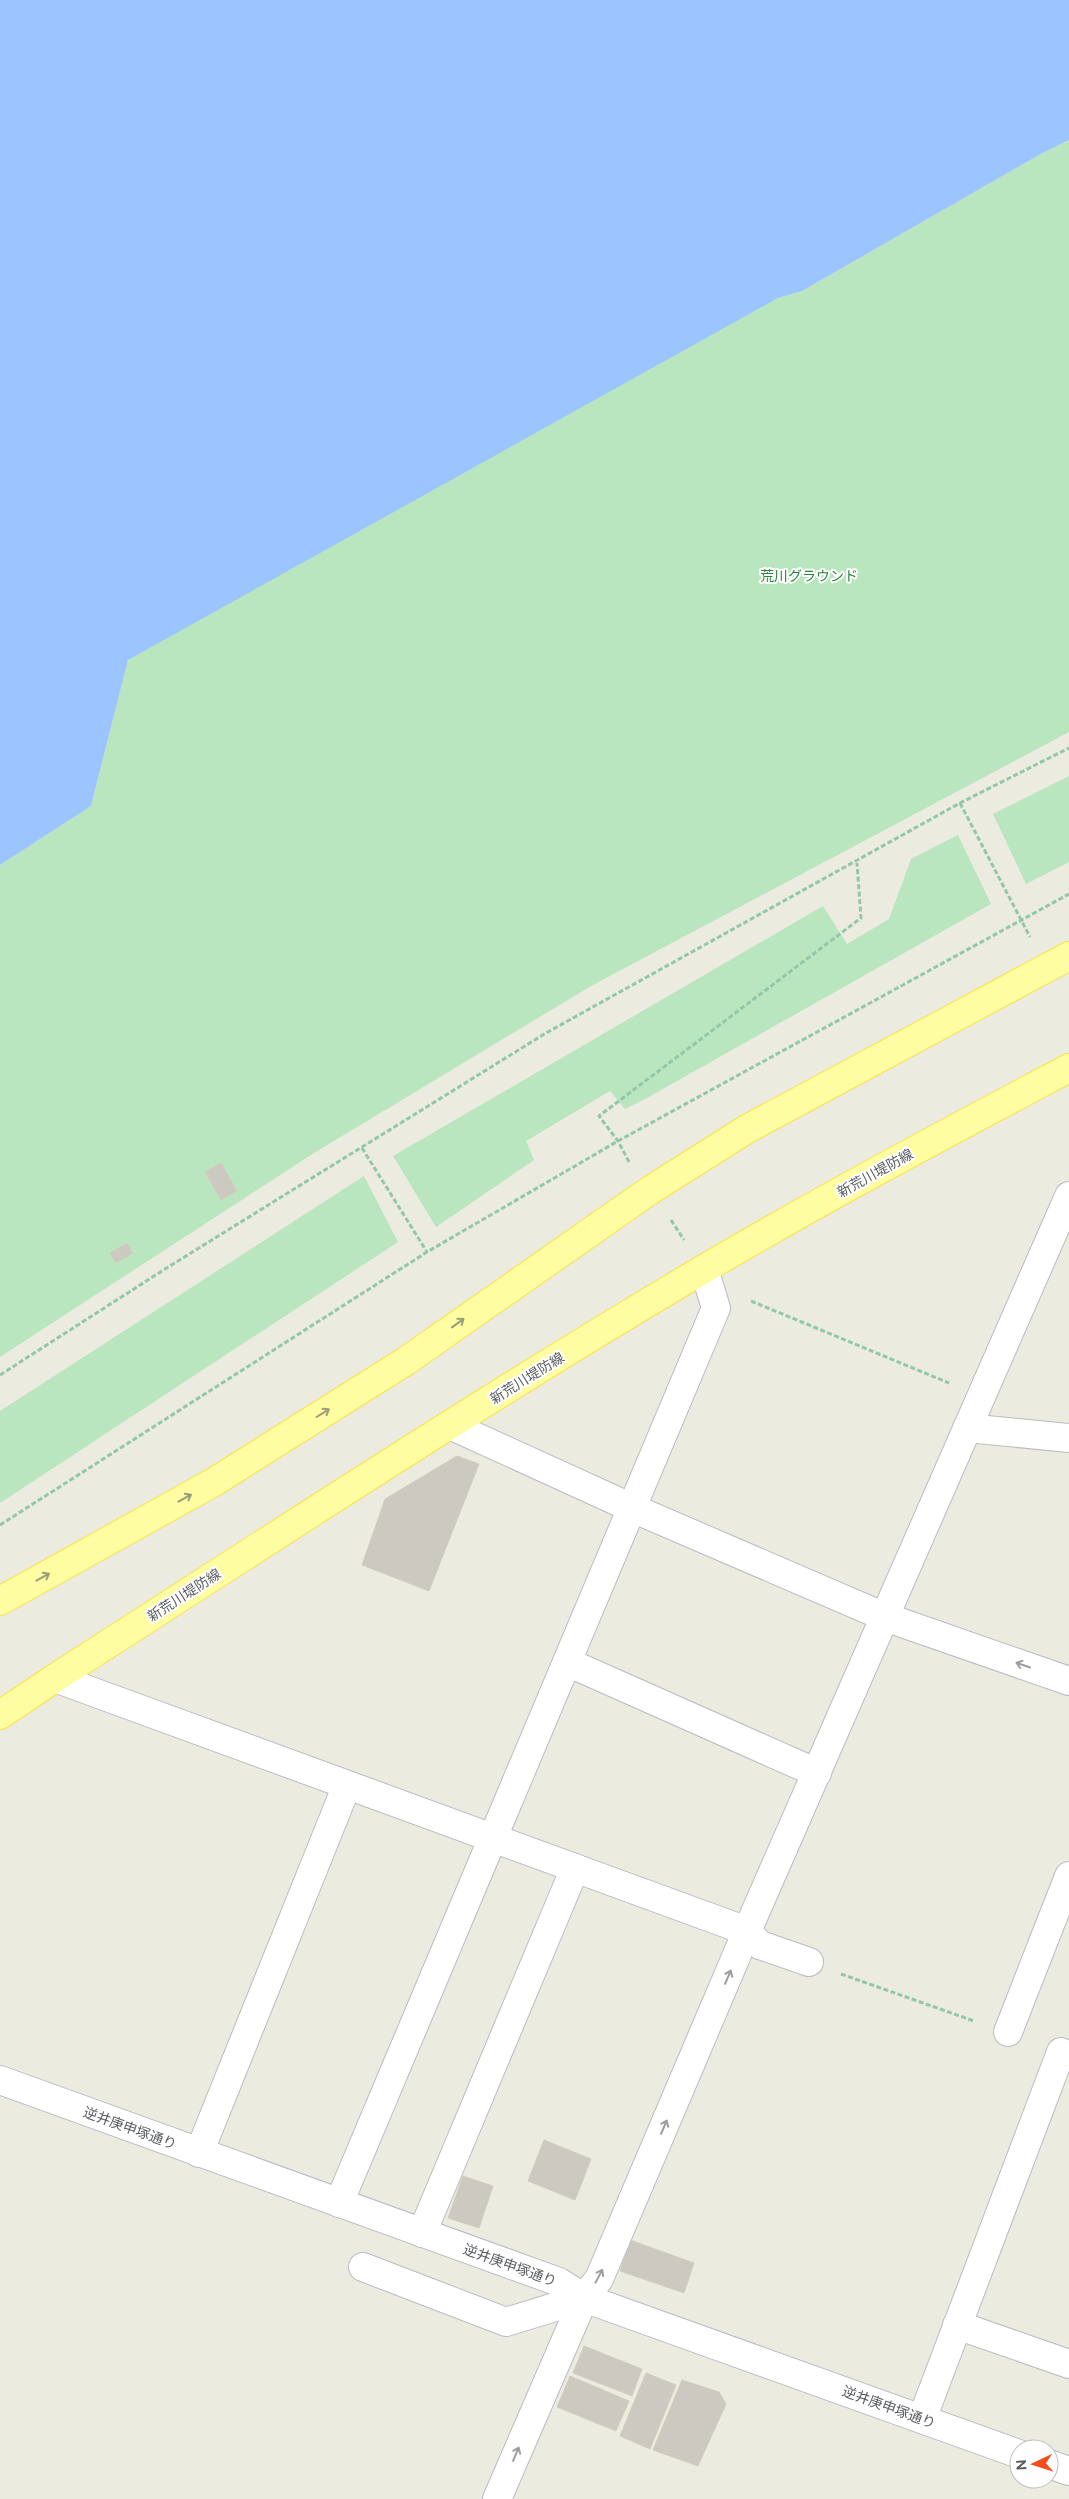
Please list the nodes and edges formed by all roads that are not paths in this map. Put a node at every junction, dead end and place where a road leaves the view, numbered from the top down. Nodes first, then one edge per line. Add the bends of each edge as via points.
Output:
1 (1069, 956) edge
2 (1069, 1068) edge
3 (1069, 1196) edge
4 (704, 1269) junction
5 (450, 1426) junction
6 (968, 1428) junction
7 (1069, 1438) edge
8 (632, 1508) junction
9 (0, 1600) edge
10 (885, 1617) junction
11 (567, 1662) junction
12 (55, 1678) junction
13 (1069, 1681) edge
14 (0, 1715) edge
15 (817, 1773) junction
16 (347, 1785) junction
17 (493, 1838) junction
18 (575, 1868) junction
19 (1069, 1876) edge
20 (747, 1931) junction
21 (809, 1962) road end
22 (1008, 2032) road end
23 (1061, 2052) dead end
24 (0, 2080) edge
25 (199, 2153) junction
26 (339, 2203) junction
27 (422, 2234) junction
28 (363, 2267) dead end
29 (584, 2298) junction
30 (958, 2325) junction
31 (1069, 2364) edge
32 (922, 2419) junction
33 (1009, 2450) edge
34 (497, 2499) edge

9 -> 1 main road via 214,1482 373,1382 649,1191 747,1129
2 - 4 main road, 新荒川堤防線
3 - 6 street
4 - 5 main road, 新荒川堤防線
4 - 8 street via 716,1308
5 - 8 street
5 - 12 main road, 新荒川堤防線
6 - 7 street
6 - 10 street
8 - 10 street
8 - 11 street
13 -> 10 street
10 - 15 street
11 - 15 street
11 - 17 street
12 - 14 main road, 新荒川堤防線
12 - 16 street
15 - 20 street
16 - 17 street
16 - 25 street
17 - 18 street
17 - 26 street
18 - 20 street
18 - 27 street
19 - 22 street
20 - 21 street via 760,1945
29 -> 20 street via 599,2279
23 - 30 street
24 - 25 street, 逆井庚申塚通り
25 - 26 street, 逆井庚申塚通り
26 - 27 street, 逆井庚申塚通り
27 - 29 street, 逆井庚申塚通り via 559,2282
28 - 29 street via 506,2322
29 - 32 street, 逆井庚申塚通り
34 -> 29 street
30 - 31 street
30 - 32 street
32 - 33 street, 逆井庚申塚通り

